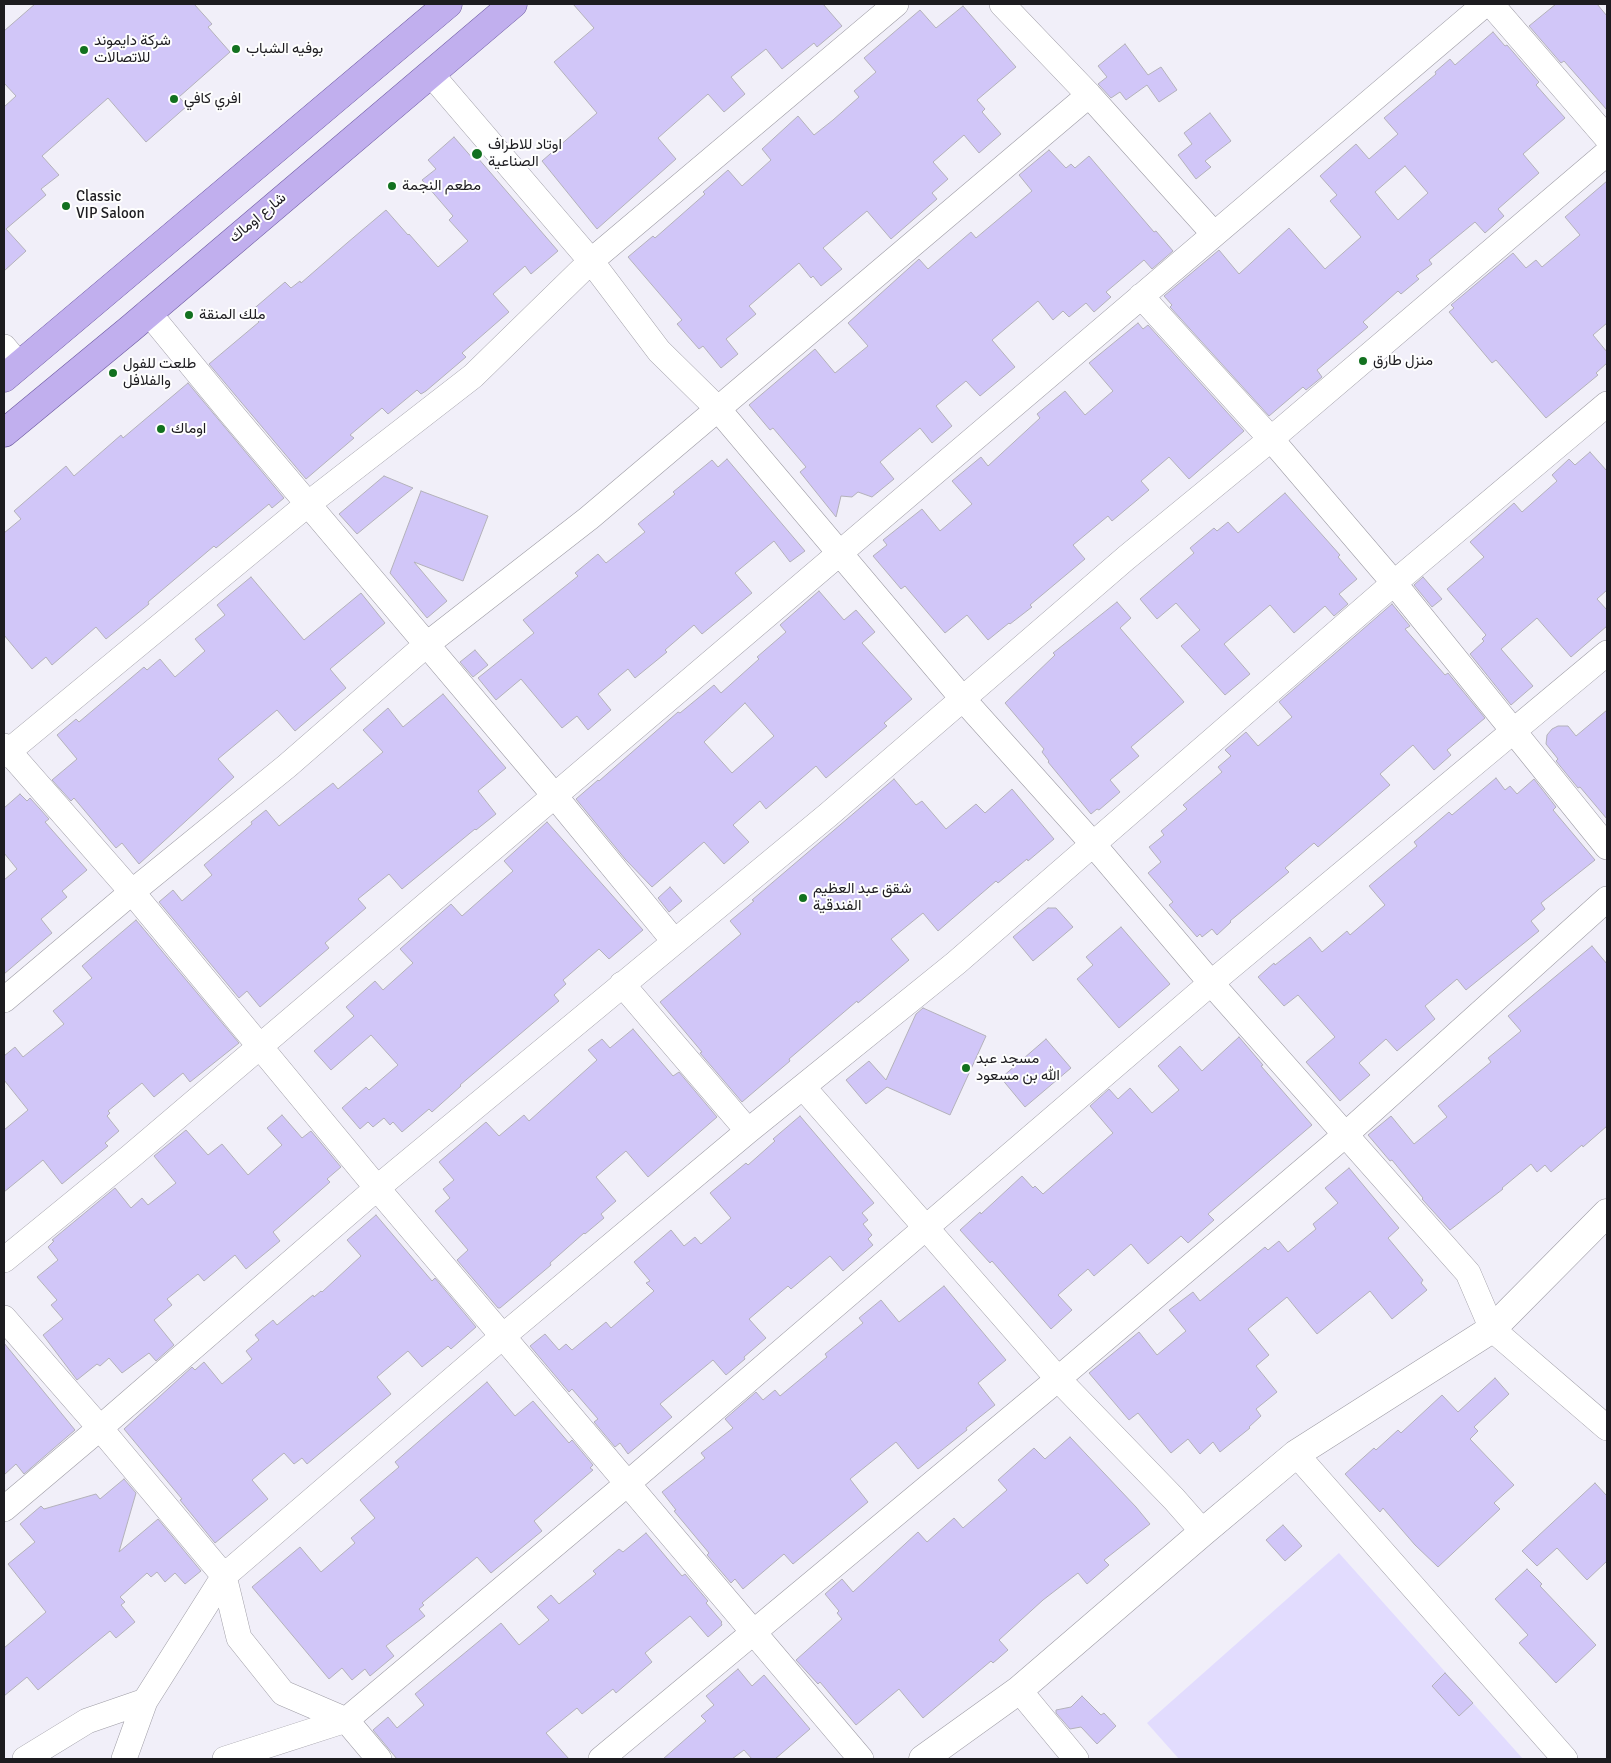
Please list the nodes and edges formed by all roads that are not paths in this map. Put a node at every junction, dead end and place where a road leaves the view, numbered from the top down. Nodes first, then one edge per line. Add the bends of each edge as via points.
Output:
1 (448, 4) edge
2 (513, 4) edge
3 (896, 4) edge
4 (1002, 4) edge
5 (1485, 4) edge
6 (1491, 4) edge
7 (431, 74) junction
8 (1089, 95) junction
9 (1607, 138) edge
10 (1607, 153) edge
11 (1214, 234) junction
12 (591, 262) junction
13 (1141, 296) junction
14 (148, 312) junction
15 (9, 363) edge
16 (1607, 404) edge
17 (718, 409) junction
18 (4, 433) edge
19 (1271, 439) junction
20 (308, 504) junction
21 (838, 553) junction
22 (1394, 583) junction
23 (426, 645) junction
24 (1607, 653) edge
25 (962, 698) junction
26 (1515, 730) junction
27 (5, 751) edge
28 (554, 795) junction
29 (1093, 844) junction
30 (1607, 847) edge
31 (132, 892) junction
32 (1607, 899) edge
33 (674, 941) junction
34 (1211, 983) junction
35 (622, 984) junction
36 (4, 1000) edge
37 (259, 1046) junction
38 (803, 1087) junction
39 (748, 1131) junction
40 (1345, 1135) junction
41 (377, 1188) junction
42 (1607, 1213) edge
43 (925, 1229) junction
44 (4, 1260) edge
45 (4, 1318) edge
46 (1492, 1329) junction
47 (502, 1337) junction
48 (1058, 1379) junction
49 (100, 1428) junction
50 (1607, 1428) edge
51 (1296, 1454) junction
52 (627, 1484) junction
53 (4, 1508) edge
54 (1203, 1532) junction
55 (224, 1576) junction
56 (753, 1632) junction
57 (1019, 1690) junction
58 (145, 1701) junction
59 (346, 1720) junction
60 (25, 1759) edge
61 (124, 1759) edge
62 (224, 1759) edge
63 (379, 1759) edge
64 (601, 1759) edge
65 (861, 1759) edge
66 (923, 1759) edge
67 (1076, 1759) edge
68 (1564, 1759) edge

1 - 15 main road
2 - 7 main road, شارع اوماك
3 - 12 street
4 - 8 street
5 - 11 street
6 - 9 street
7 - 12 street
7 - 14 main road, شارع اوماك
8 - 11 street
8 - 17 street
10 - 19 street
11 - 13 street
12 - 17 street via 659,351
12 - 20 street via 473,376
13 - 19 street
13 - 21 street
14 - 18 main road, شارع اوماك
14 - 20 street
16 - 22 street
17 - 21 street
17 - 23 street via 589,518
19 - 22 street
19 - 25 street
20 - 23 street
20 - 27 street
21 - 25 street
21 - 28 street
22 - 26 street
22 - 29 street
23 - 28 street
23 - 31 street via 287,766
24 - 26 street
25 - 29 street
25 - 33 street via 828,815
26 - 30 street
26 - 34 street
27 - 31 street
28 - 33 street
28 - 37 street
29 - 34 street
29 - 38 street via 956,963
31 - 36 street
31 - 37 street
32 - 40 street
33 - 35 street
34 - 40 street
34 - 43 street
35 - 39 street
35 - 41 street
37 - 41 street
37 - 44 street
38 - 39 street
38 - 43 street
39 - 47 street
40 - 46 street via 1468,1273
40 - 48 street
41 - 47 street
41 - 49 street
42 - 46 street
43 - 48 street
43 - 52 street
45 - 49 street
46 - 50 street
46 - 51 street
47 - 52 street
47 - 55 street
48 - 54 street
48 - 56 street
49 - 53 street
49 - 55 street
51 - 54 street
51 - 68 street
52 - 56 street
52 - 59 street
54 - 57 street
55 - 58 street
55 - 59 street via 239,1638 283,1693
56 - 64 street
56 - 65 street
57 - 66 street
57 - 67 street
58 - 60 street via 87,1721
58 - 61 street
59 - 62 street
59 - 63 street

